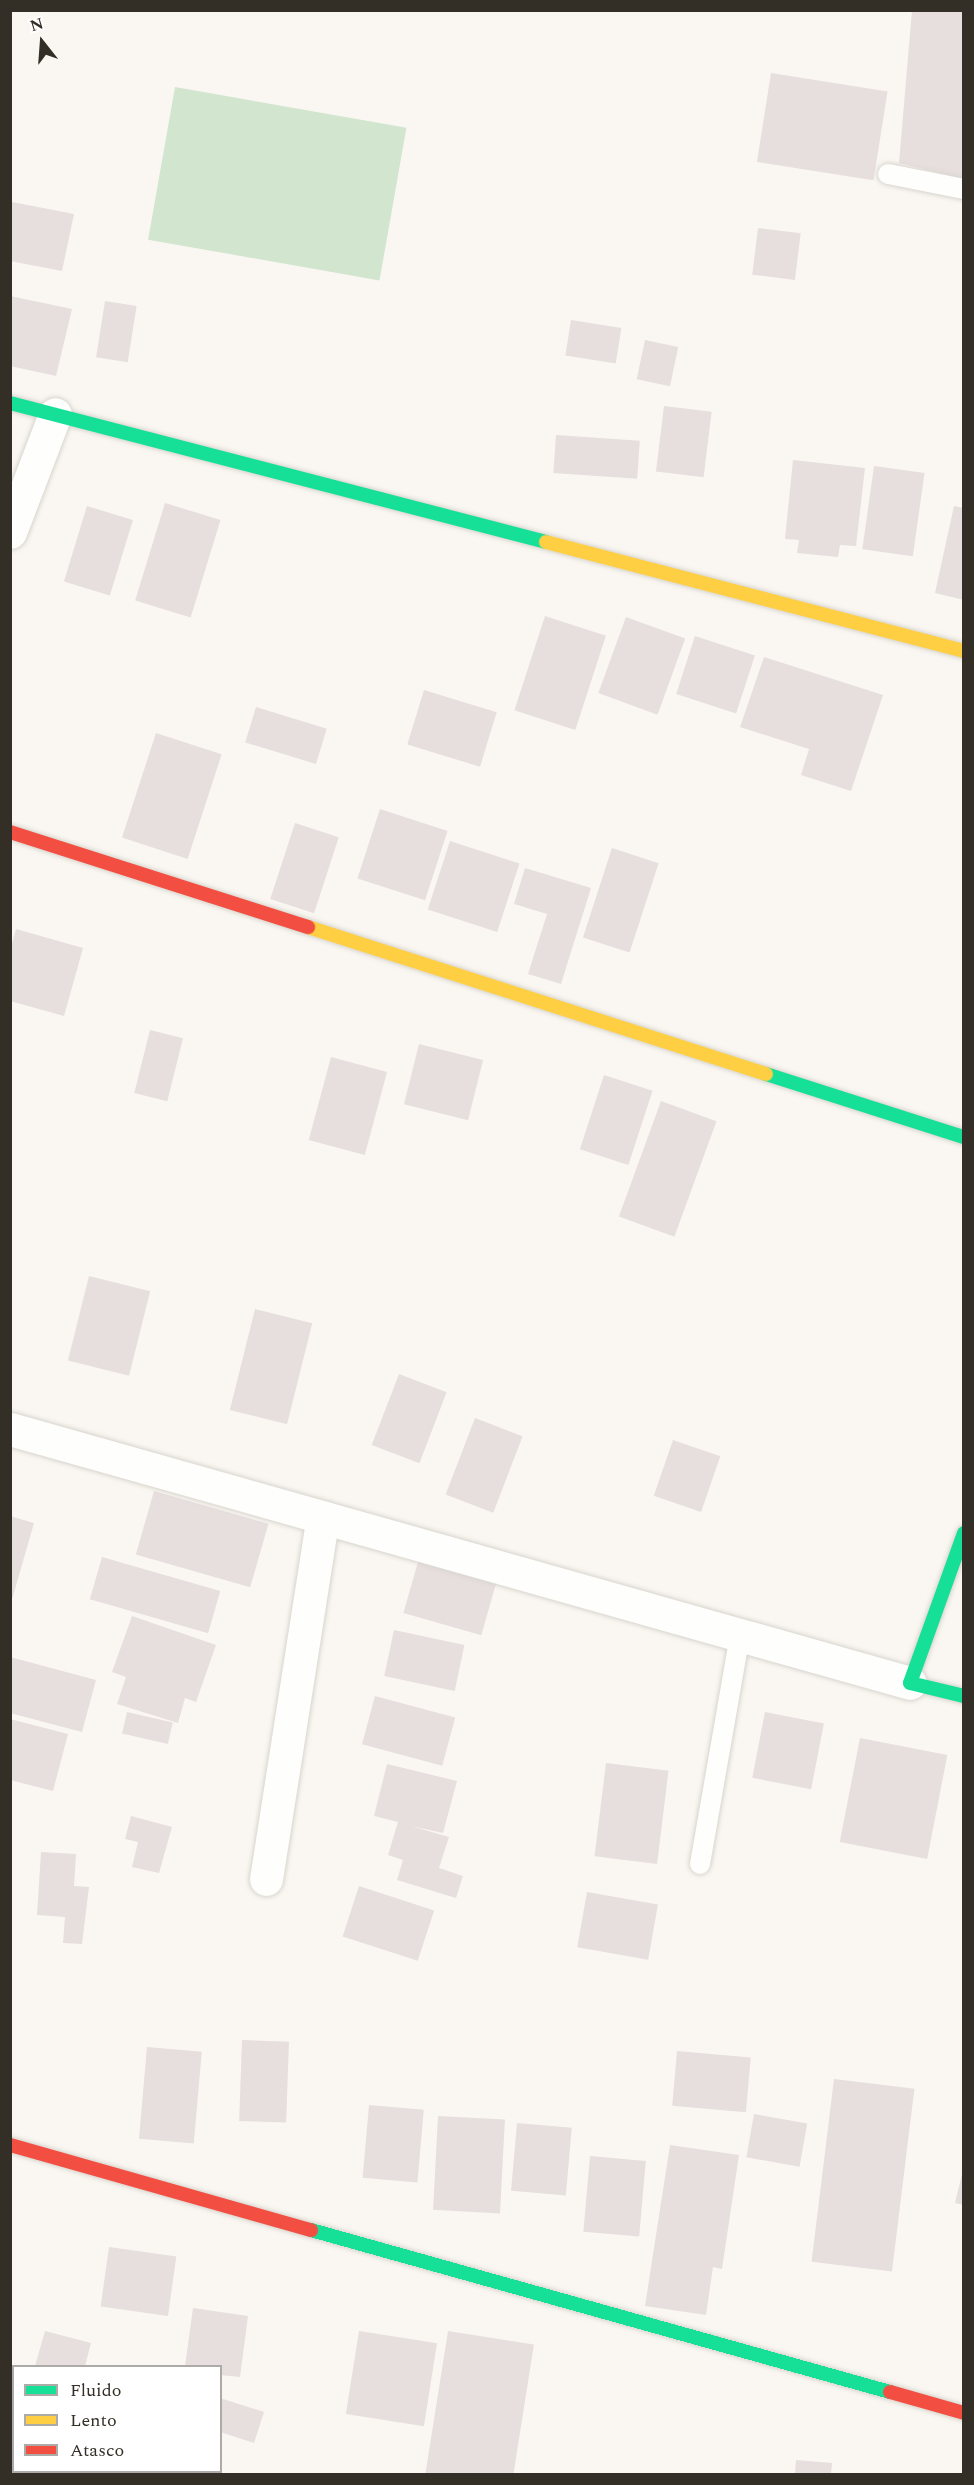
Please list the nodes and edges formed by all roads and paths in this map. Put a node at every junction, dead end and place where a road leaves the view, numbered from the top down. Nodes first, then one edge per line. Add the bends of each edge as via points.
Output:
1 (888, 174) dead end
2 (963, 189) edge
3 (10, 403) edge
4 (55, 414) junction
5 (10, 532) edge
6 (963, 651) edge
7 (10, 832) edge
8 (963, 1137) edge
9 (10, 1430) edge
10 (323, 1518) junction
11 (963, 1533) edge
12 (740, 1635) junction
13 (910, 1683) junction
14 (963, 1696) edge
15 (700, 1864) dead end
16 (266, 1879) dead end
17 (10, 2145) edge
18 (963, 2413) edge

1 - 2 lane
3 - 4 street
4 - 5 street
4 - 6 street
7 - 8 street
9 - 10 street
10 - 12 street
10 - 16 street
11 - 13 street
12 - 13 street
12 - 15 lane
13 - 14 street
17 - 18 street

